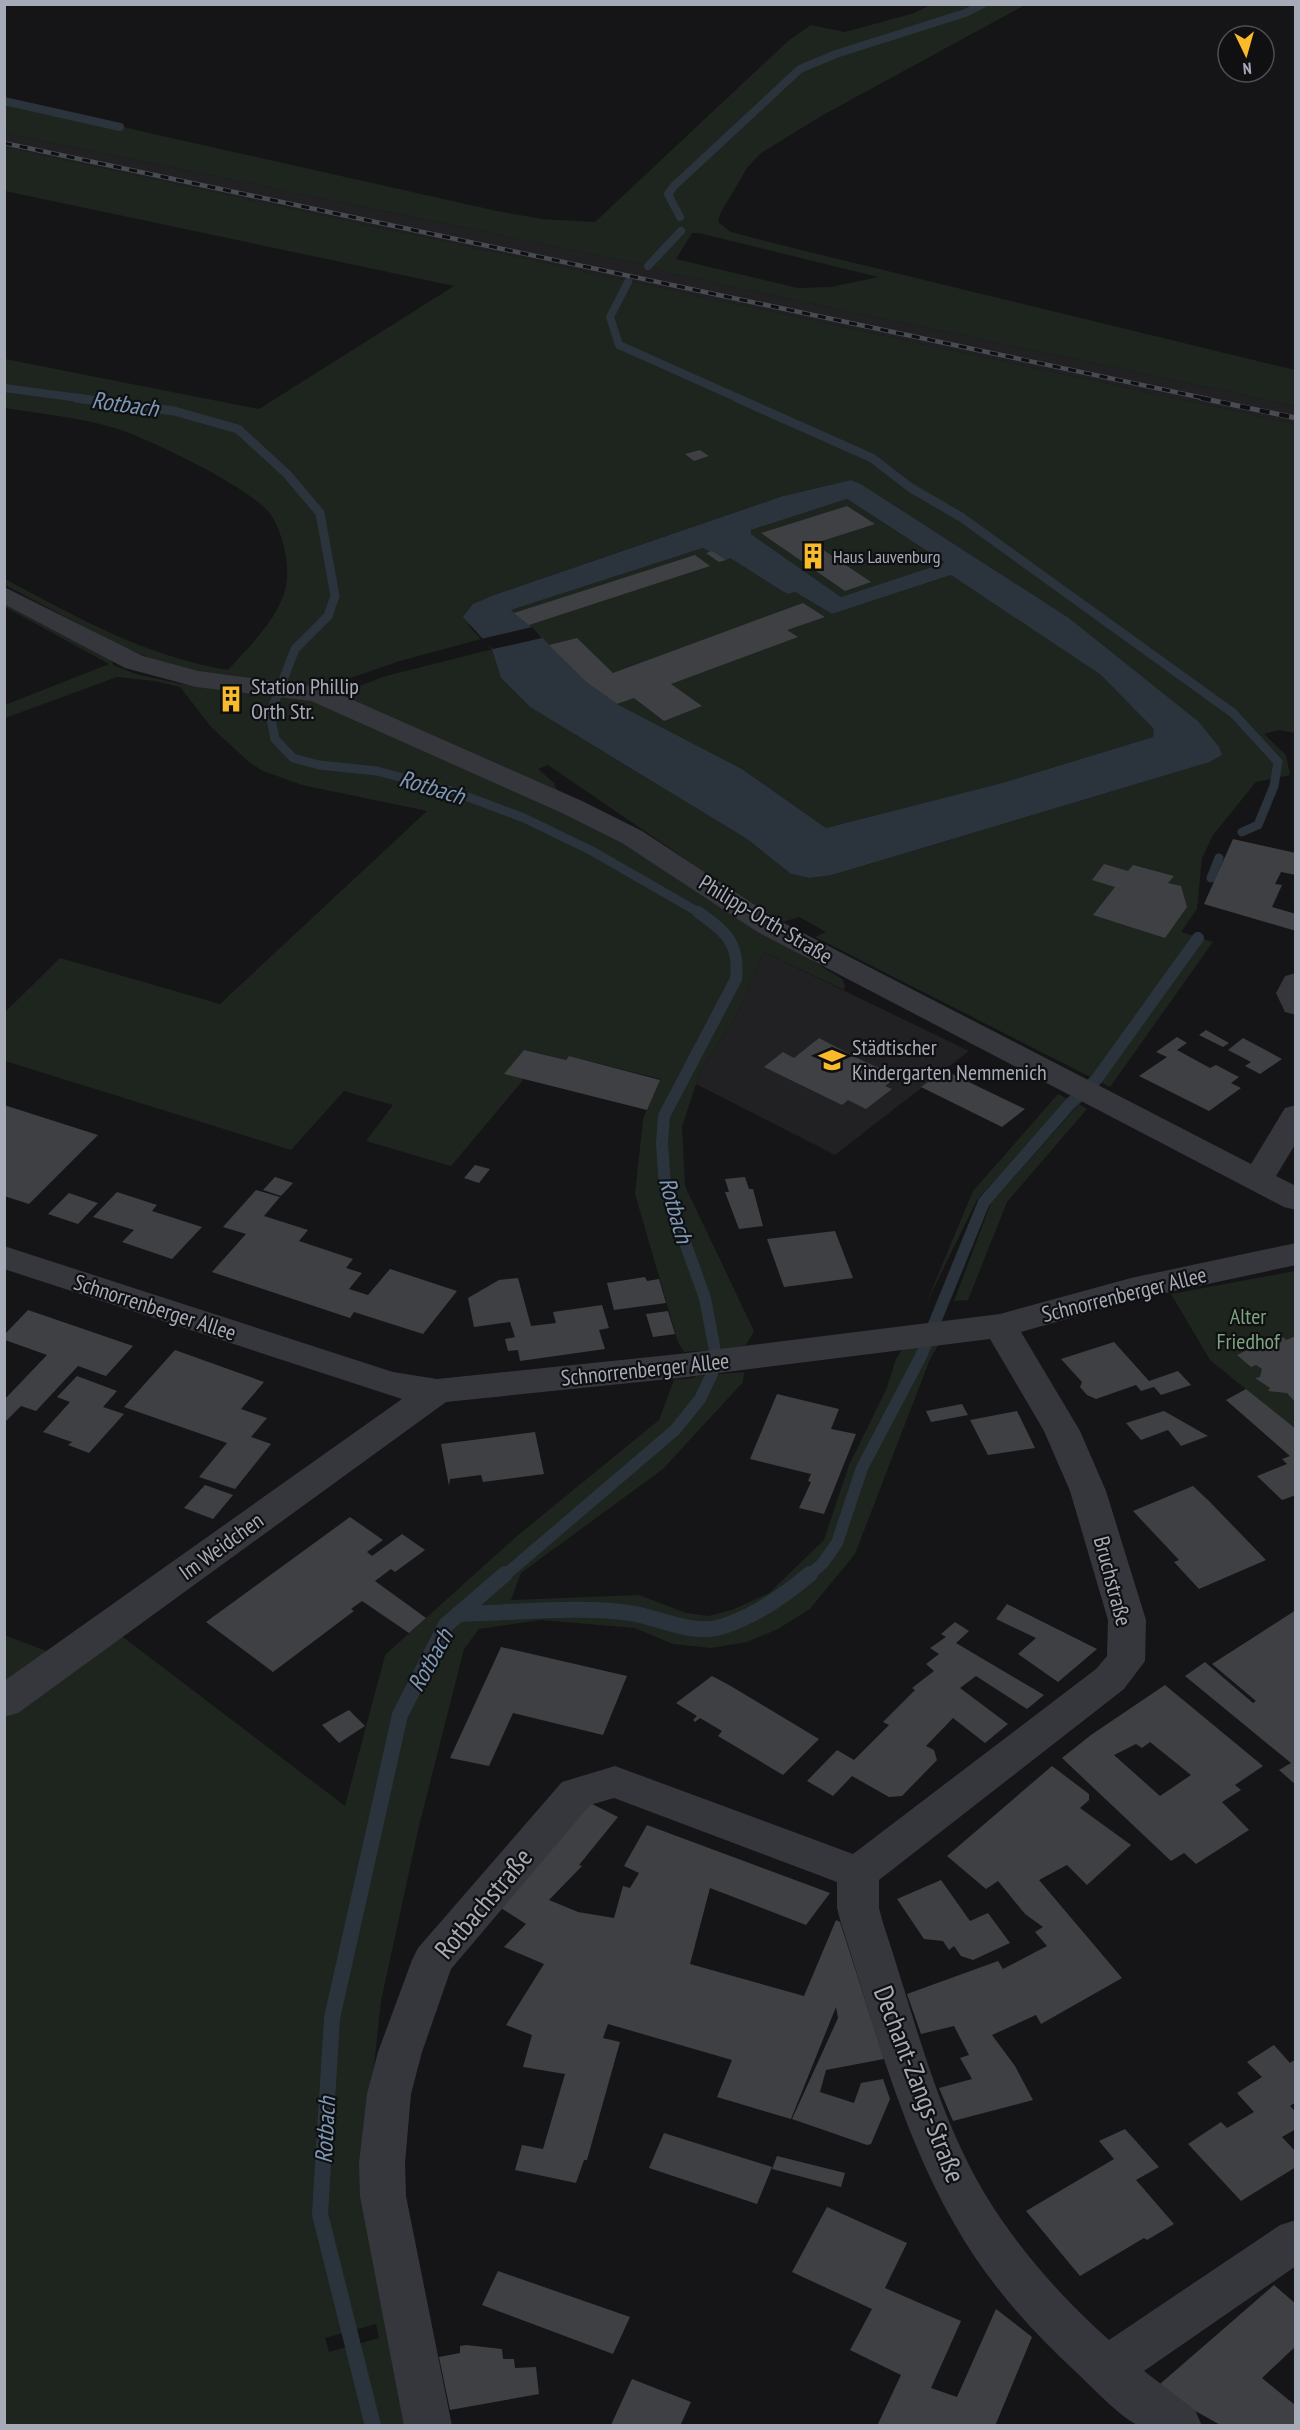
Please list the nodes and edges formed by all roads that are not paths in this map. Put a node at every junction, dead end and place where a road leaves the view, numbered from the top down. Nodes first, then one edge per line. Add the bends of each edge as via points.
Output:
1 (4, 594) edge
2 (543, 768) dead end
3 (662, 855) junction
4 (1296, 982) edge
5 (1296, 1006) edge
6 (1296, 1115) edge
7 (1258, 1180) junction
8 (1296, 1200) edge
9 (1296, 1254) edge
10 (4, 1257) edge
11 (1000, 1326) junction
12 (437, 1391) junction
13 (4, 1702) edge
14 (858, 1873) junction
15 (1296, 2240) edge
16 (1105, 2370) junction
17 (428, 2426) edge
18 (1178, 2426) edge

1 - 3 street, Philipp-Orth-Straße via 118,654 155,669 195,679 317,694 561,802
2 - 3 street
3 - 7 street, Philipp-Orth-Straße via 766,925
4 - 5 street via 1291,993
6 - 7 street
7 - 8 street, Philipp-Orth-Straße
9 - 11 street, Schnorrenberger Allee via 1131,1289
10 - 12 street, Schnorrenberger Allee via 384,1382
11 - 12 street, Schnorrenberger Allee
11 - 14 street, Bruchstraße via 1062,1431 1088,1491 1127,1620 1126,1661 1110,1679
12 - 13 street, Im Weidchen
14 - 16 street, Dechant-Zangs-Straße via 862,1923 952,2177 991,2241 1044,2309
14 - 17 street, Rotbachstraße via 615,1782 576,1793 433,1960 389,2094 382,2163 387,2225
15 - 16 street
16 - 18 street, Dechant-Zangs-Straße

